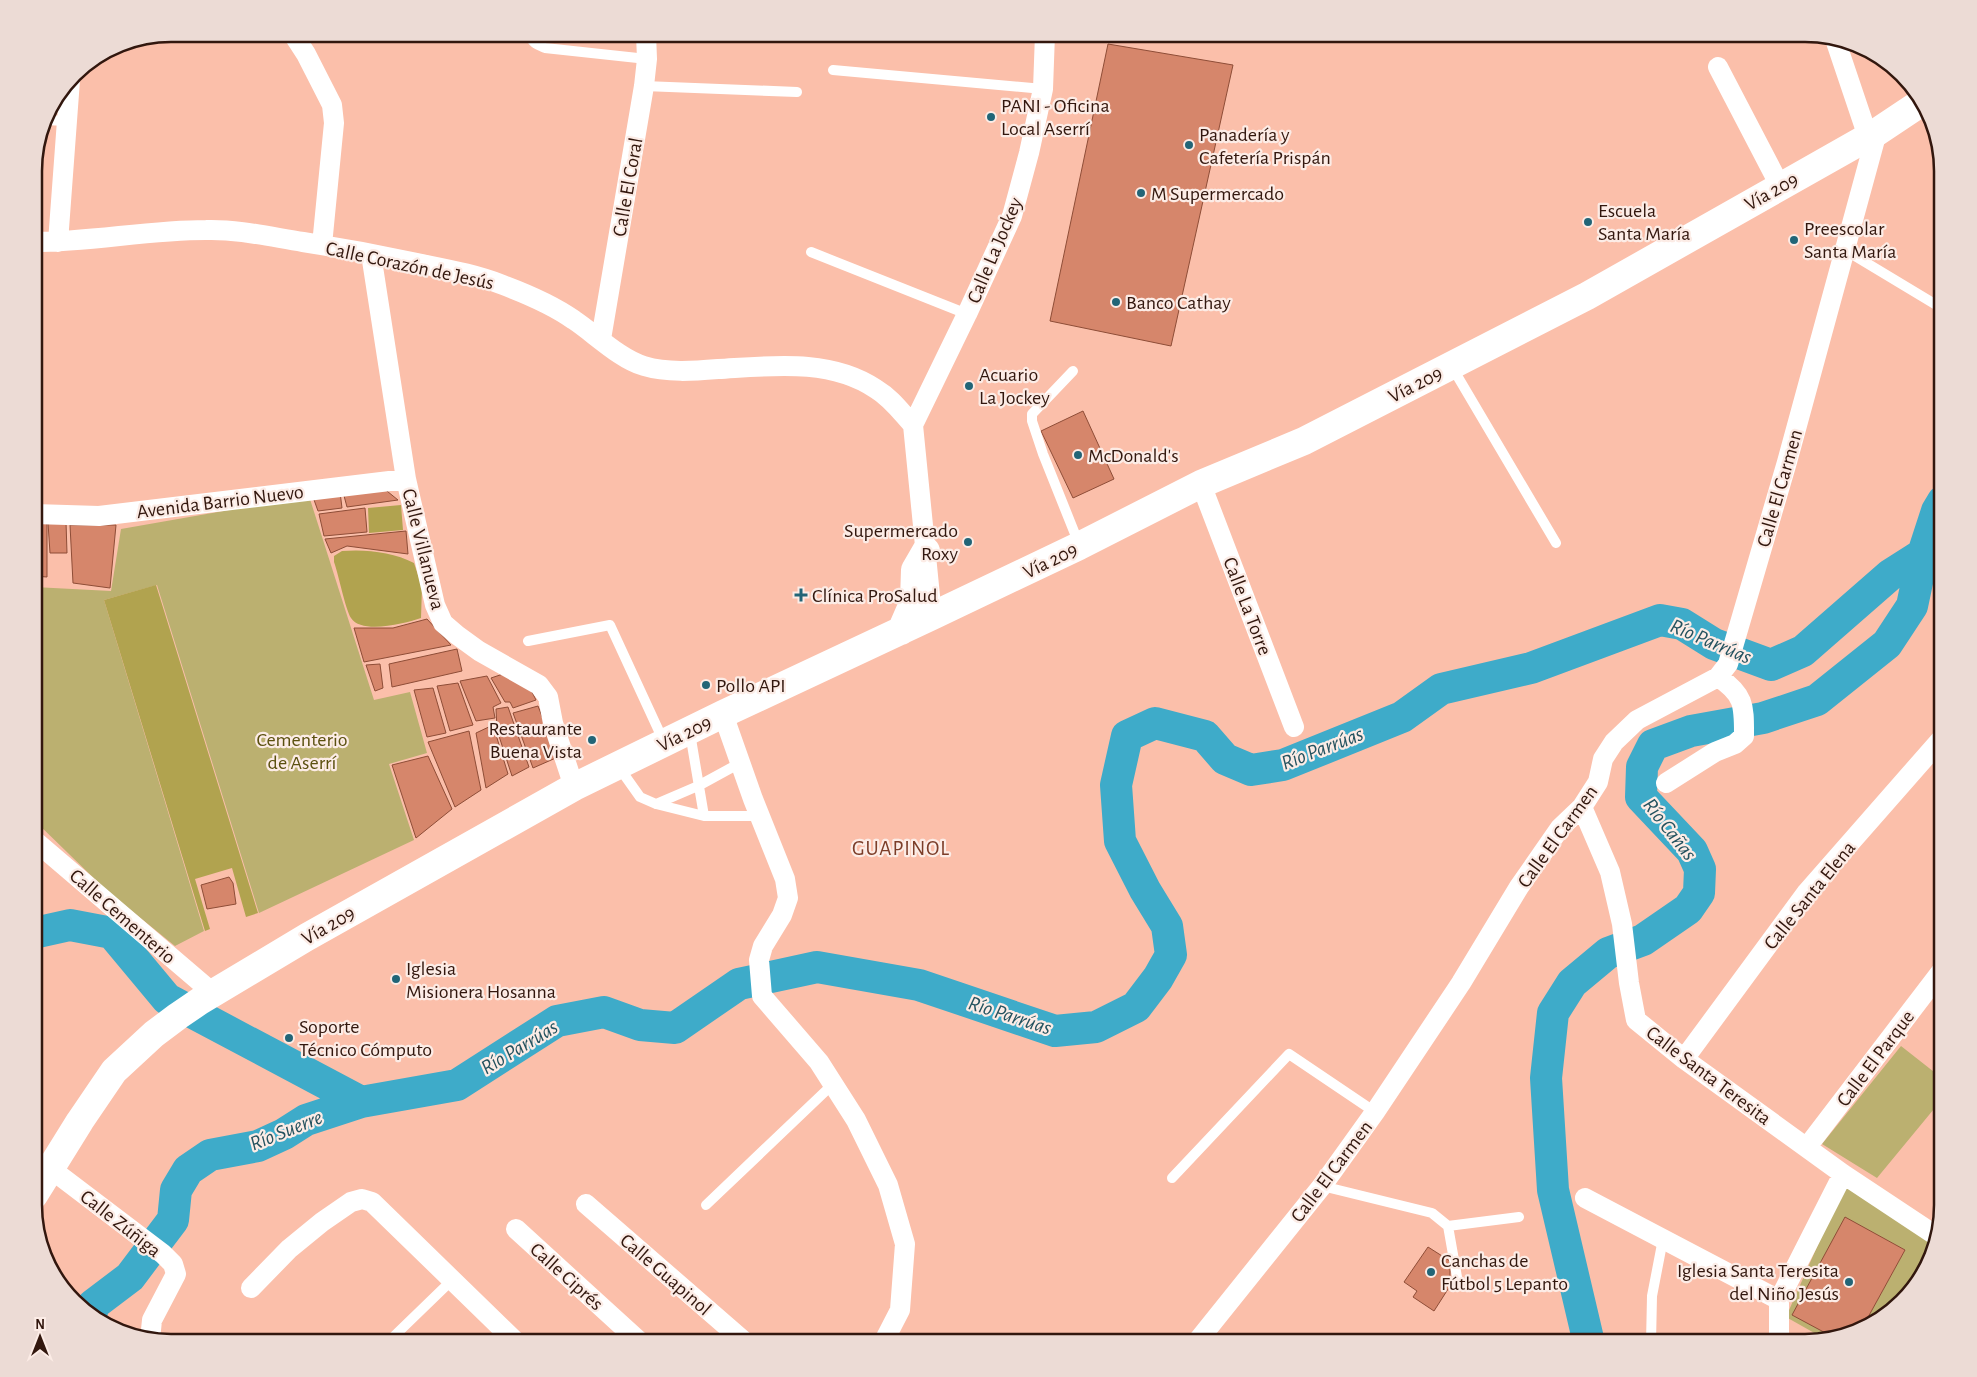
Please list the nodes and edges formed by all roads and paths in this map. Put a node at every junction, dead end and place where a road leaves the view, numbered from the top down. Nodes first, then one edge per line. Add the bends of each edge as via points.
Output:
1 (299, 43) edge
2 (535, 43) edge
3 (646, 43) edge
4 (1045, 43) edge
5 (1838, 47) edge
6 (647, 59) junction
7 (1718, 67) dead end
8 (833, 70) dead end
9 (644, 86) junction
10 (1043, 88) junction
11 (797, 92) dead end
12 (69, 93) edge
13 (1915, 104) edge
14 (53, 120) edge
15 (67, 121) junction
16 (1873, 134) junction
17 (1780, 186) junction
18 (43, 242) edge
19 (58, 242) junction
20 (322, 245) junction
21 (1846, 250) junction
22 (811, 252) dead end
23 (371, 254) junction
24 (1934, 304) edge
25 (967, 314) junction
26 (601, 339) junction
27 (1451, 366) junction
28 (1074, 371) dead end
29 (912, 425) junction
30 (406, 479) junction
31 (1201, 484) junction
32 (43, 514) edge
33 (1556, 543) dead end
34 (1080, 546) junction
35 (926, 551) junction
36 (932, 616) junction
37 (901, 631) junction
38 (528, 641) dead end
39 (1723, 671) junction
40 (723, 714) junction
41 (1294, 727) dead end
42 (689, 730) junction
43 (665, 742) junction
44 (1934, 747) edge
45 (740, 763) junction
46 (618, 766) junction
47 (1666, 784) dead end
48 (698, 786) junction
49 (574, 787) junction
50 (656, 804) junction
51 (1582, 808) junction
52 (704, 816) junction
53 (760, 816) junction
54 (43, 849) edge
55 (1934, 981) edge
56 (197, 1003) junction
57 (1684, 1059) junction
58 (833, 1084) junction
59 (1375, 1112) junction
60 (1807, 1147) junction
61 (51, 1169) junction
62 (1843, 1174) junction
63 (1172, 1178) dead end
64 (43, 1182) edge
65 (1322, 1186) junction
66 (1585, 1198) dead end
67 (586, 1204) dead end
68 (706, 1205) dead end
69 (1519, 1217) dead end
70 (1448, 1226) junction
71 (516, 1229) dead end
72 (1931, 1232) edge
73 (1663, 1239) junction
74 (1457, 1277) dead end
75 (451, 1281) junction
76 (252, 1288) dead end
77 (1780, 1300) junction
78 (151, 1333) edge
79 (395, 1334) edge
80 (507, 1334) edge
81 (631, 1334) edge
82 (736, 1334) edge
83 (888, 1334) edge
84 (1203, 1334) edge
85 (1651, 1334) edge
86 (1779, 1334) edge

1 - 20 street via 332,105 334,124
2 - 6 lane via 545,48
3 - 6 street, Calle El Coral
4 - 10 street, Calle La Jockey
5 - 16 street
6 - 9 street, Calle El Coral
7 - 17 street
8 - 10 lane
9 - 11 lane
9 - 26 street, Calle El Coral
10 - 25 street, Calle La Jockey via 1030,153 1012,216
12 - 15 street
13 - 16 main road, Vía 209
14 - 15 lane
15 - 19 street
16 - 17 main road, Vía 209
16 - 21 street, Calle El Carmen
17 - 27 main road, Vía 209 via 1587,296
18 - 19 street, Calle Corazón de Jesús
19 - 20 street, Calle Corazón de Jesús via 208,230
20 - 23 street, Calle Corazón de Jesús
21 - 24 lane
21 - 39 street, Calle El Carmen via 1787,462
22 - 25 lane
23 - 26 street, Calle Corazón de Jesús via 502,284 541,301
23 - 30 street, Calle Villanueva
25 - 29 street, Calle La Jockey
26 - 29 street, Calle Corazón de Jesús via 619,354 642,366 659,369 684,371 777,365 851,375 893,402
27 - 31 main road, Vía 209 via 1304,441
27 - 33 lane
28 - 34 lane via 1032,414 1032,421
29 - 35 street
30 - 32 street, Avenida Barrio Nuevo via 99,516
30 - 49 street, Calle Villanueva via 435,605 443,623 479,651 539,685 548,697
31 - 34 main road, Vía 209
31 - 41 street, Calle La Torre
34 - 36 main road, Vía 209
35 - 36 street
35 - 37 main road via 915,570 914,600
36 - 37 main road, Vía 209
37 - 40 main road, Vía 209
38 - 43 lane via 610,625
39 - 47 street via 1744,708 1744,736
39 - 51 street, Calle El Carmen via 1637,720 1614,742 1603,759 1598,782
40 - 42 main road, Vía 209
40 - 45 street
42 - 43 main road, Vía 209
42 - 48 lane
43 - 46 main road, Vía 209
44 - 57 street, Calle Santa Elena via 1808,892
45 - 48 lane
45 - 53 street
46 - 49 main road, Vía 209
46 - 50 lane via 640,797
48 - 50 lane
48 - 52 lane
49 - 56 main road, Vía 209 via 307,937
50 - 52 lane
51 - 57 street, Calle Santa Teresita via 1610,872 1622,924 1636,1020
51 - 59 street, Calle El Carmen via 1560,828 1519,887 1461,983
52 - 53 lane
53 - 58 street via 785,879 788,898 759,960 762,996
54 - 56 street, Calle Cementerio
55 - 60 street, Calle El Parque
56 - 61 main road, Vía 209 via 154,1034 114,1071
57 - 60 street, Calle Santa Teresita
58 - 68 lane
58 - 83 street via 856,1120 888,1185 905,1244 900,1310
59 - 63 lane via 1289,1054
59 - 65 street, Calle El Carmen
60 - 62 street, Calle Santa Teresita
61 - 64 main road, Vía 209
61 - 78 street, Calle Zúñiga via 173,1264 176,1274 152,1320
62 - 72 street, Calle Santa Teresita
62 - 77 street
65 - 70 lane via 1432,1213
65 - 84 street, Calle El Carmen
66 - 73 street
67 - 82 street, Calle Guapinol
69 - 70 lane
70 - 74 lane
71 - 81 street, Calle Ciprés
73 - 77 street
73 - 85 lane via 1652,1296
75 - 76 street via 372,1202 362,1199 322,1222 288,1249
75 - 79 lane
75 - 80 street
77 - 86 street

